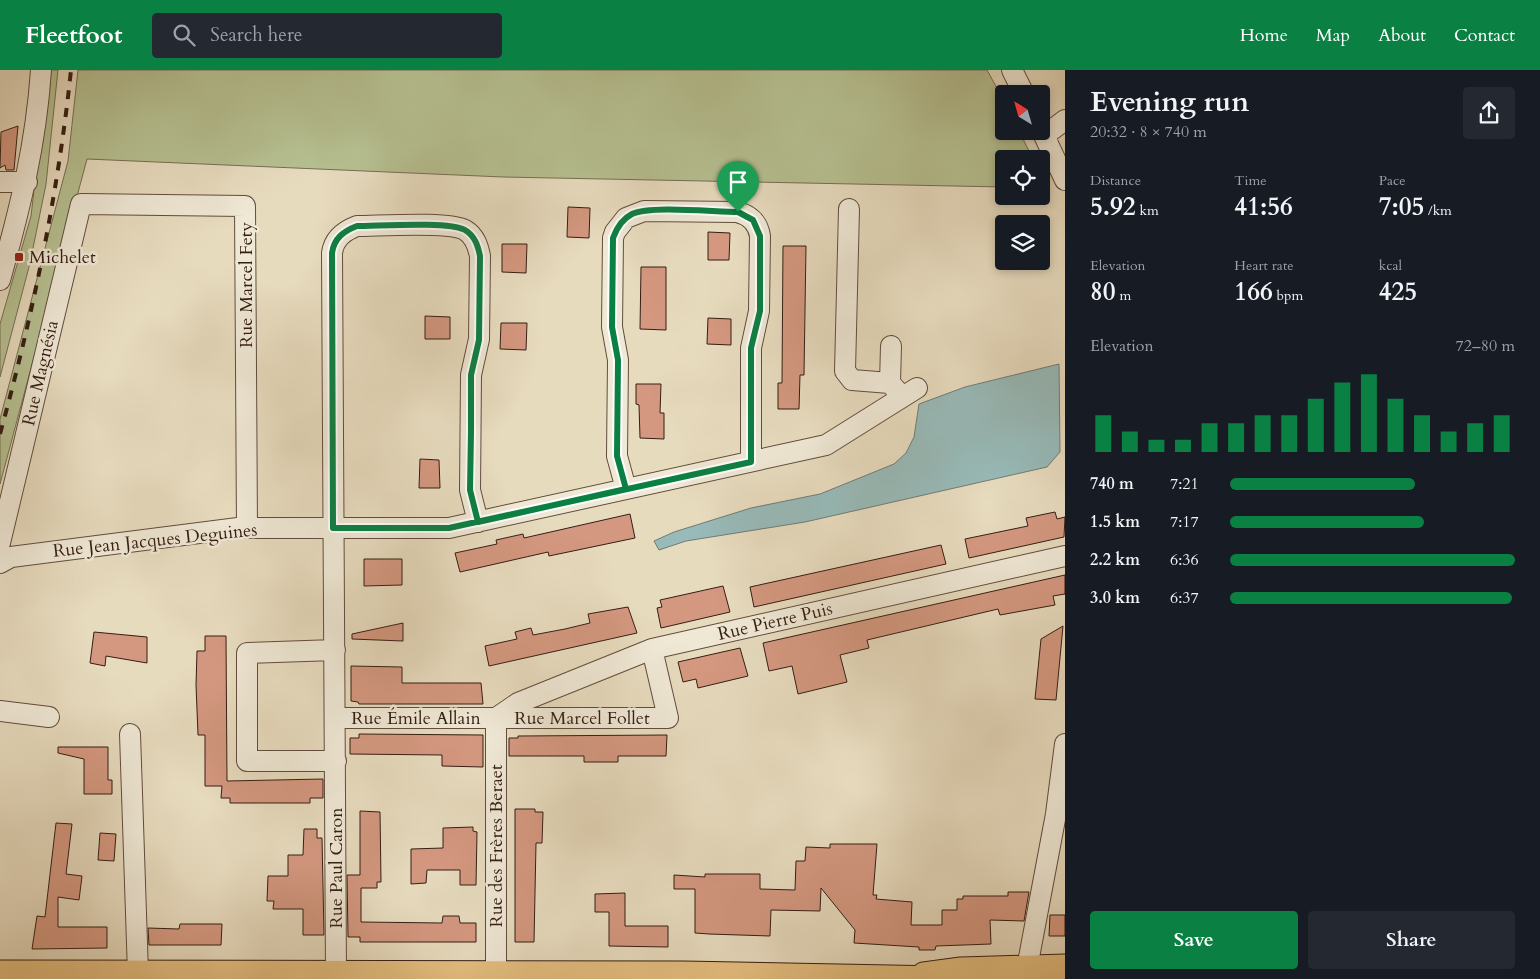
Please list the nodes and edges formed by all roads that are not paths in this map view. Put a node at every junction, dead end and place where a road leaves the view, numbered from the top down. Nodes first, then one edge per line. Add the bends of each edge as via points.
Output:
1 (41, 70) edge
2 (1012, 70) edge
3 (1020, 85) edge
4 (1065, 120) edge
5 (1050, 128) edge
6 (1047, 140) edge
7 (1065, 180) edge
8 (0, 182) edge
9 (27, 182) junction
10 (81, 204) joint
11 (848, 209) dead end
12 (0, 280) edge
13 (890, 346) dead end
14 (903, 389) junction
15 (751, 462) junction
16 (626, 489) junction
17 (478, 522) junction
18 (247, 528) junction
19 (333, 528) junction
20 (0, 543) edge
21 (1065, 556) edge
22 (0, 563) edge
23 (652, 649) junction
24 (335, 650) junction
25 (0, 711) edge
26 (50, 717) dead end
27 (336, 718) junction
28 (496, 718) junction
29 (130, 734) dead end
30 (1065, 744) edge
31 (336, 762) junction
32 (1065, 967) edge
33 (1027, 968) junction
34 (1, 973) edge
35 (336, 974) junction
36 (496, 974) junction
37 (140, 976) edge
38 (227, 976) edge
39 (443, 976) edge
40 (617, 977) edge
41 (684, 977) edge
42 (900, 978) edge
43 (942, 979) edge

1 - 9 street
2 - 3 street
4 - 5 street
6 - 7 street
8 - 9 street
9 - 12 street
10 - 18 street, Rue Marcel Fety via 245,206
10 - 20 street, Rue Magnésia
11 - 14 street via 844,371 852,380
13 - 14 street
14 - 15 street, Rue Jean Jacques Deguines via 826,445
15 - 16 street, Rue Jean Jacques Deguines
15 - 16 street via 751,348 760,311 758,228 748,216 738,212 638,212 623,220 613,238 612,327 618,360 617,456
16 - 17 street, Rue Jean Jacques Deguines
17 - 19 street, Rue Jean Jacques Deguines via 449,528
17 - 19 street, Rue Paul Caron via 470,490 471,375 479,340 478,245 470,234 454,226 357,226 337,238 332,253
18 - 19 street, Rue Jean Jacques Deguines
18 - 22 street, Rue Jean Jacques Deguines via 15,556
19 - 24 street, Rue Paul Caron
21 - 23 street, Rue Pierre Puis
23 - 28 street, Rue Pierre Puis via 518,703
23 - 28 street, Rue Marcel Follet via 668,718
24 - 27 street, Rue Paul Caron
24 - 31 street via 247,653 247,761
25 - 26 street
27 - 28 street, Rue Émile Allain
27 - 31 street, Rue Paul Caron
28 - 36 street, Rue des Frères Beraet
29 - 37 street
30 - 33 street via 1056,814
31 - 35 street, Rue Paul Caron
32 - 33 main road
33 - 42 main road via 962,970
34 - 37 main road
35 - 38 main road
35 - 39 main road
36 - 39 main road
36 - 40 main road
37 - 38 main road
40 - 41 main road
41 - 42 main road
42 - 43 main road

